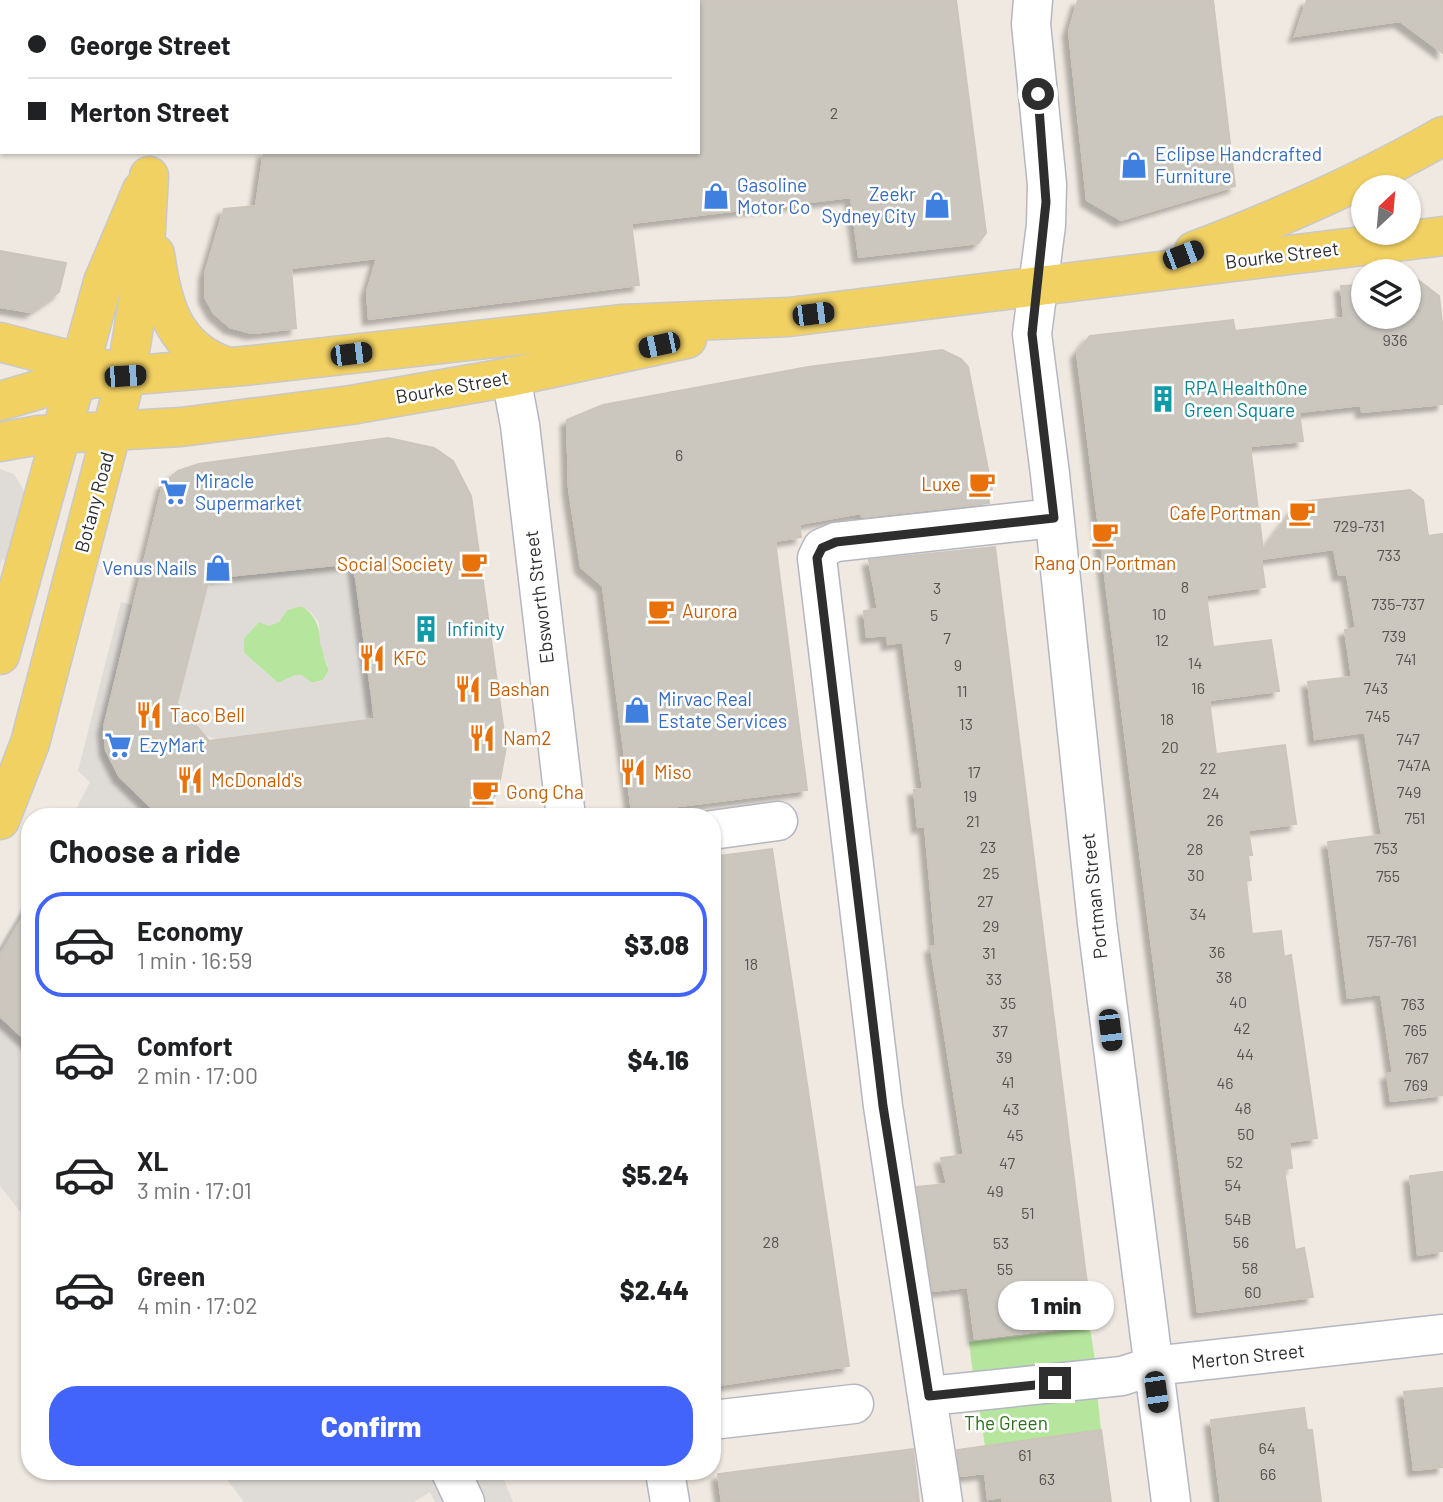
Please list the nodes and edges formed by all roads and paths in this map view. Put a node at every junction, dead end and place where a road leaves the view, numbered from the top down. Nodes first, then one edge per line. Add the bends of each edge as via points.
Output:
1 (1033, 0) edge
2 (1443, 136) edge
3 (153, 164) edge
4 (1443, 236) edge
5 (1133, 274) junction
6 (1036, 288) junction
7 (789, 317) junction
8 (0, 342) edge
9 (228, 367) junction
10 (125, 376) junction
11 (512, 377) junction
12 (10, 391) edge
13 (70, 396) junction
14 (112, 431) junction
15 (0, 442) edge
16 (1054, 518) junction
17 (0, 655) edge
18 (565, 808) edge
19 (0, 820) edge
20 (778, 821) dead end
21 (721, 829) edge
22 (1443, 1334) edge
23 (1153, 1366) junction
24 (929, 1396) junction
25 (854, 1404) dead end
26 (721, 1419) edge
27 (455, 1480) edge
28 (666, 1480) edge
29 (465, 1502) edge
30 (670, 1502) edge
31 (943, 1502) edge
32 (1171, 1502) edge

1 - 6 street, Portman Street via 1032,37 1047,184
2 - 5 main road via 1282,218
3 - 9 main road via 156,262 169,314 194,352
3 - 10 main road, Botany Road via 145,257
3 - 13 main road via 112,256
4 - 5 main road, Bourke Street
5 - 6 main road, Bourke Street
6 - 7 main road, Bourke Street
6 - 16 street, Portman Street via 1032,334
7 - 9 main road, Bourke Street via 623,324
7 - 11 main road, Bourke Street
8 - 13 main road
9 - 10 main road, Bourke Street
10 - 13 main road
10 - 14 main road, Botany Road
11 - 14 main road, Bourke Street via 290,413
11 - 18 street, Ebsworth Street
12 - 13 main road
13 - 14 main road, Bourke Street
13 - 15 main road
13 - 17 main road
14 - 19 main road, Botany Road via 30,743
16 - 23 street, Portman Street via 1097,923
16 - 24 street via 836,542 822,548 817,558 883,1106
20 - 21 street
22 - 23 street, Merton Street
23 - 24 street, Merton Street via 1122,1376
23 - 32 street, Portman Street
24 - 31 street
25 - 26 street
27 - 29 street
28 - 30 street

